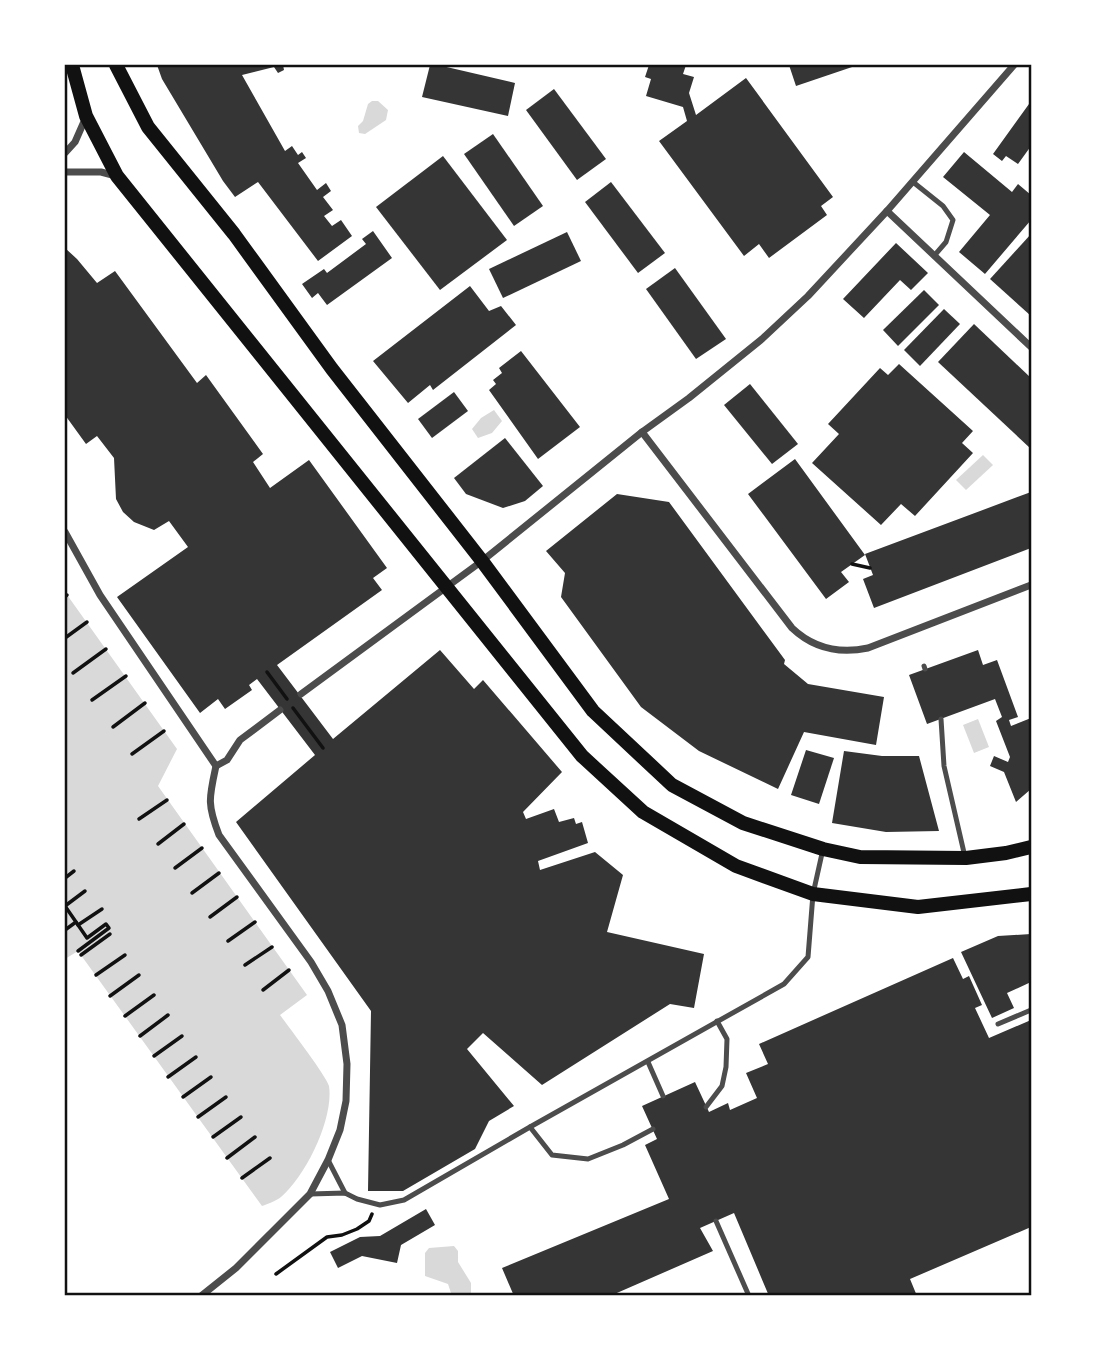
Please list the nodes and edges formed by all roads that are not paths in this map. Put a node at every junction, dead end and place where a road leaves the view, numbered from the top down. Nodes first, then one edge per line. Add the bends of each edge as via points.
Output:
1 (72, 65) edge
2 (116, 65) edge
3 (1014, 65) edge
4 (86, 116) junction
5 (65, 153) edge
6 (65, 172) edge
7 (117, 176) junction
8 (913, 182) junction
9 (887, 211) junction
10 (934, 256) junction
11 (1031, 347) edge
12 (642, 432) junction
13 (65, 532) edge
14 (482, 561) junction
15 (1031, 585) edge
16 (447, 587) junction
17 (300, 694) dead end
18 (280, 710) dead end
19 (941, 719) dead end
20 (216, 766) junction
21 (1031, 846) edge
22 (823, 849) junction
23 (966, 858) junction
24 (813, 894) junction
25 (1031, 894) edge
26 (1031, 1010) edge
27 (717, 1021) junction
28 (998, 1024) dead end
29 (648, 1062) junction
30 (663, 1096) dead end
31 (706, 1107) dead end
32 (530, 1127) junction
33 (653, 1129) dead end
34 (328, 1160) junction
35 (345, 1193) junction
36 (310, 1194) junction
37 (716, 1221) dead end
38 (201, 1296) edge
39 (749, 1296) edge

1 - 4 main road
2 - 14 main road via 148,127
3 - 8 street
4 - 5 street
4 - 7 main road
6 - 7 street
7 - 16 main road
8 - 9 street
8 - 10 lane via 953,220 946,242
9 - 10 street
9 - 12 street via 762,339
10 - 11 street
12 - 14 street
12 - 15 street via 792,628 819,646 843,651 868,648
13 - 20 street via 100,595
14 - 16 street
14 - 22 main road via 593,711 672,785 743,823
16 - 17 street
16 - 24 main road via 582,756 643,812 736,866
18 - 20 street via 240,740 227,760
19 - 23 lane via 944,766
20 - 34 street via 209,798 219,835 311,962 342,1025 346,1101
21 - 23 main road
22 - 23 main road via 860,857
22 - 24 lane
24 - 25 main road via 918,906
24 - 27 lane via 808,957 784,984
26 - 28 lane
27 - 29 lane
27 - 31 lane via 727,1039 726,1067 722,1086
29 - 30 lane
29 - 32 lane
32 - 33 lane via 552,1155 588,1159
32 - 35 lane via 404,1200 380,1205
34 - 35 lane
34 - 36 street
35 - 36 lane
36 - 38 street via 236,1269
37 - 39 lane

